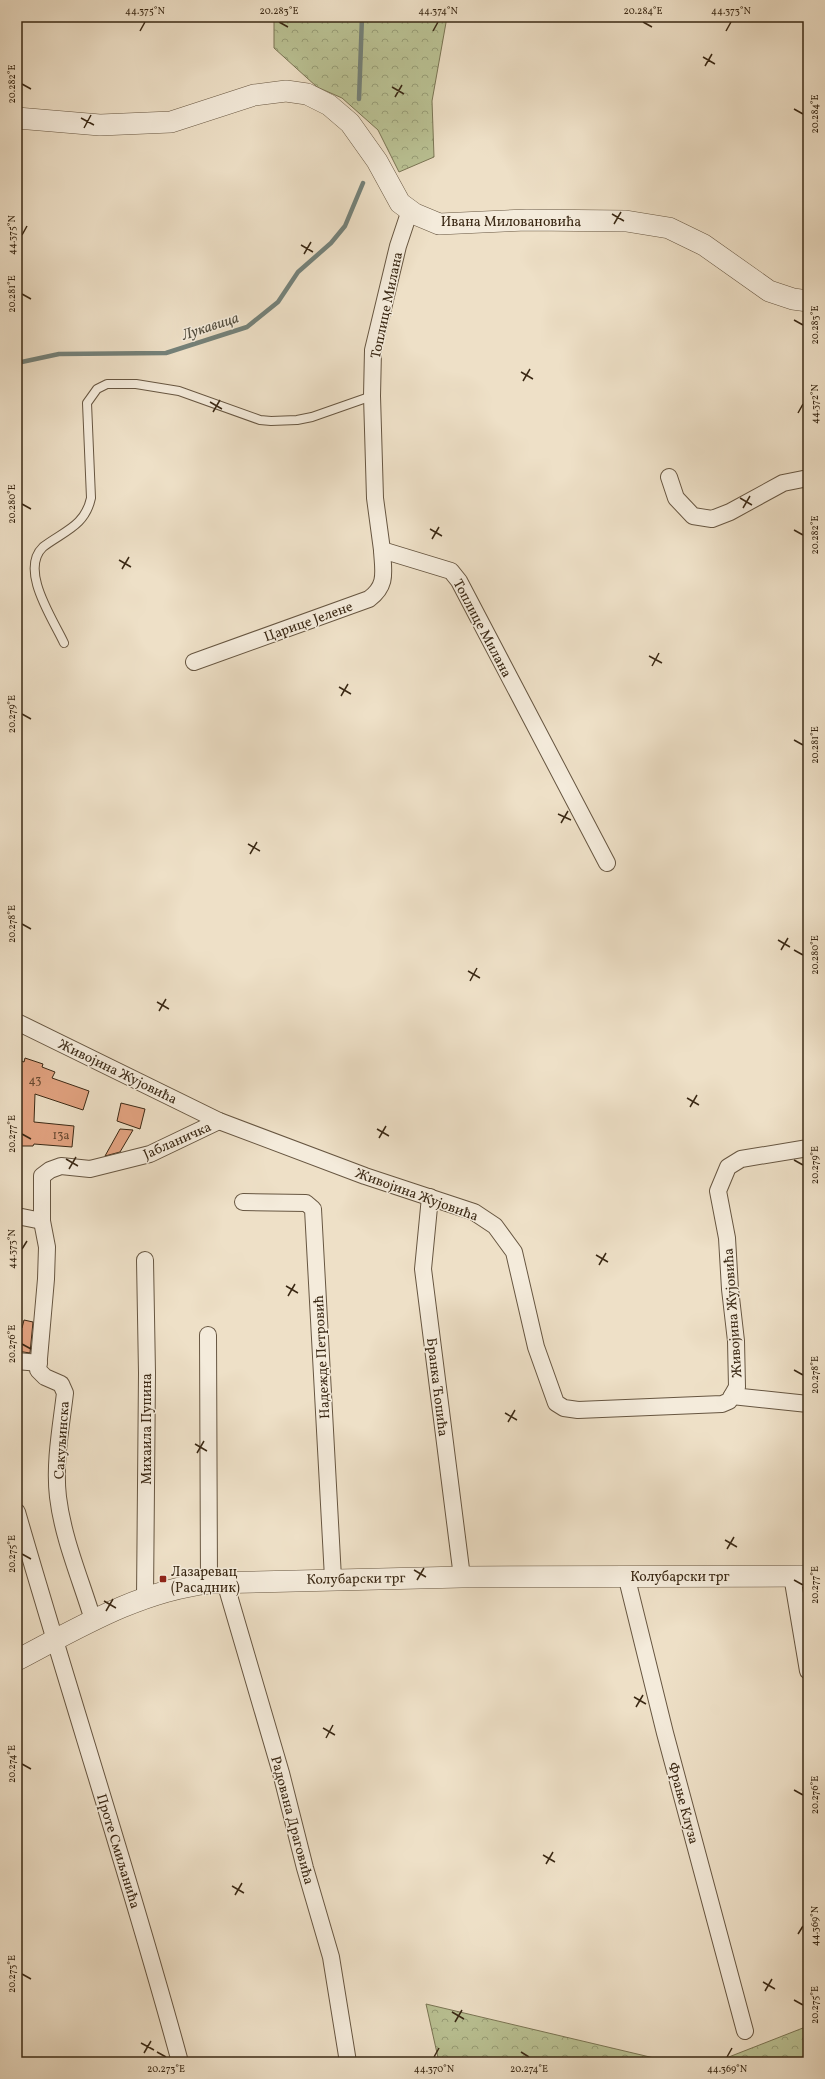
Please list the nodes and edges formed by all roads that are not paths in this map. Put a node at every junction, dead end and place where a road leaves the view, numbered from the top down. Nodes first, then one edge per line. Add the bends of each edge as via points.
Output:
1 (17, 118) edge
2 (410, 210) junction
3 (808, 301) edge
4 (372, 396) junction
5 (669, 477) dead end
6 (808, 478) edge
7 (382, 550) junction
8 (64, 643) dead end
9 (194, 662) dead end
10 (607, 864) dead end
11 (17, 1022) edge
12 (219, 1121) junction
13 (808, 1148) edge
14 (430, 1197) junction
15 (243, 1202) dead end
16 (17, 1216) edge
17 (42, 1222) junction
18 (145, 1260) dead end
19 (208, 1335) dead end
20 (17, 1361) edge
21 (39, 1363) junction
22 (732, 1396) junction
23 (808, 1404) edge
24 (17, 1512) edge
25 (626, 1575) junction
26 (800, 1576) edge
27 (462, 1577) junction
28 (333, 1578) junction
29 (217, 1582) junction
30 (145, 1598) junction
31 (93, 1620) junction
32 (54, 1641) junction
33 (17, 1660) edge
34 (808, 1672) edge
35 (745, 2031) dead end
36 (180, 2062) edge
37 (348, 2062) edge

1 - 2 street, Ивана Миловановића via 100,125 171,122 254,95 286,91 307,94 329,105 350,123 377,161 400,203
2 - 3 street, Ивана Миловановића via 439,224 526,220 618,221 669,228 704,245 769,292
2 - 4 street, Топлице Милана via 398,246 373,350
4 - 7 street, Топлице Милана via 375,498
4 - 8 lane via 312,417 282,421 260,420 179,391 113,383 97,389 87,403 91,498 89,506 77,525 38,551 35,561 39,590
5 - 6 street via 676,498 693,516 712,519 783,483
7 - 9 street, Царице Јелене via 383,584 378,593 369,599
7 - 10 street, Топлице Милана via 451,570 459,581
11 - 12 street, Живојина Жујовића
12 - 14 street, Живојина Жујовића via 365,1176
12 - 17 street, Јабланичка via 150,1154 90,1169 61,1166 50,1170 42,1176
13 - 22 street, Живојина Жујовића via 741,1159 728,1167 718,1191 727,1238 736,1341 737,1387
14 - 22 street, Живојина Жујовића via 474,1212 495,1226 514,1252 536,1347 556,1403 564,1408 578,1410 722,1404 729,1401
14 - 27 street, Бранка Ћопића via 423,1269
15 - 28 street, Надежде Петровић via 306,1203 313,1209
16 - 17 street
17 - 21 street via 47,1246 47,1272
18 - 30 street, Михаила Пупина
19 - 29 street, Радована Драговића
20 - 21 street
21 - 31 street, Сакуљинска via 38,1370 45,1377 61,1384 65,1393 57,1466 58,1496 63,1524
22 - 23 street
24 - 32 street, Проте Смиљанића
25 - 26 street, Колубарски трг
25 - 27 street, Колубарски трг
25 - 35 street, Фрање Клуза via 665,1733
26 - 34 street
27 - 28 street, Колубарски трг
28 - 29 street, Колубарски трг
29 - 30 street, Колубарски трг via 180,1587
29 - 37 street, Радована Драговића via 280,1773 331,1957
30 - 31 street, Колубарски трг
31 - 32 street, Колубарски трг
32 - 33 street, Колубарски трг
32 - 36 street, Проте Смиљанића via 86,1739

